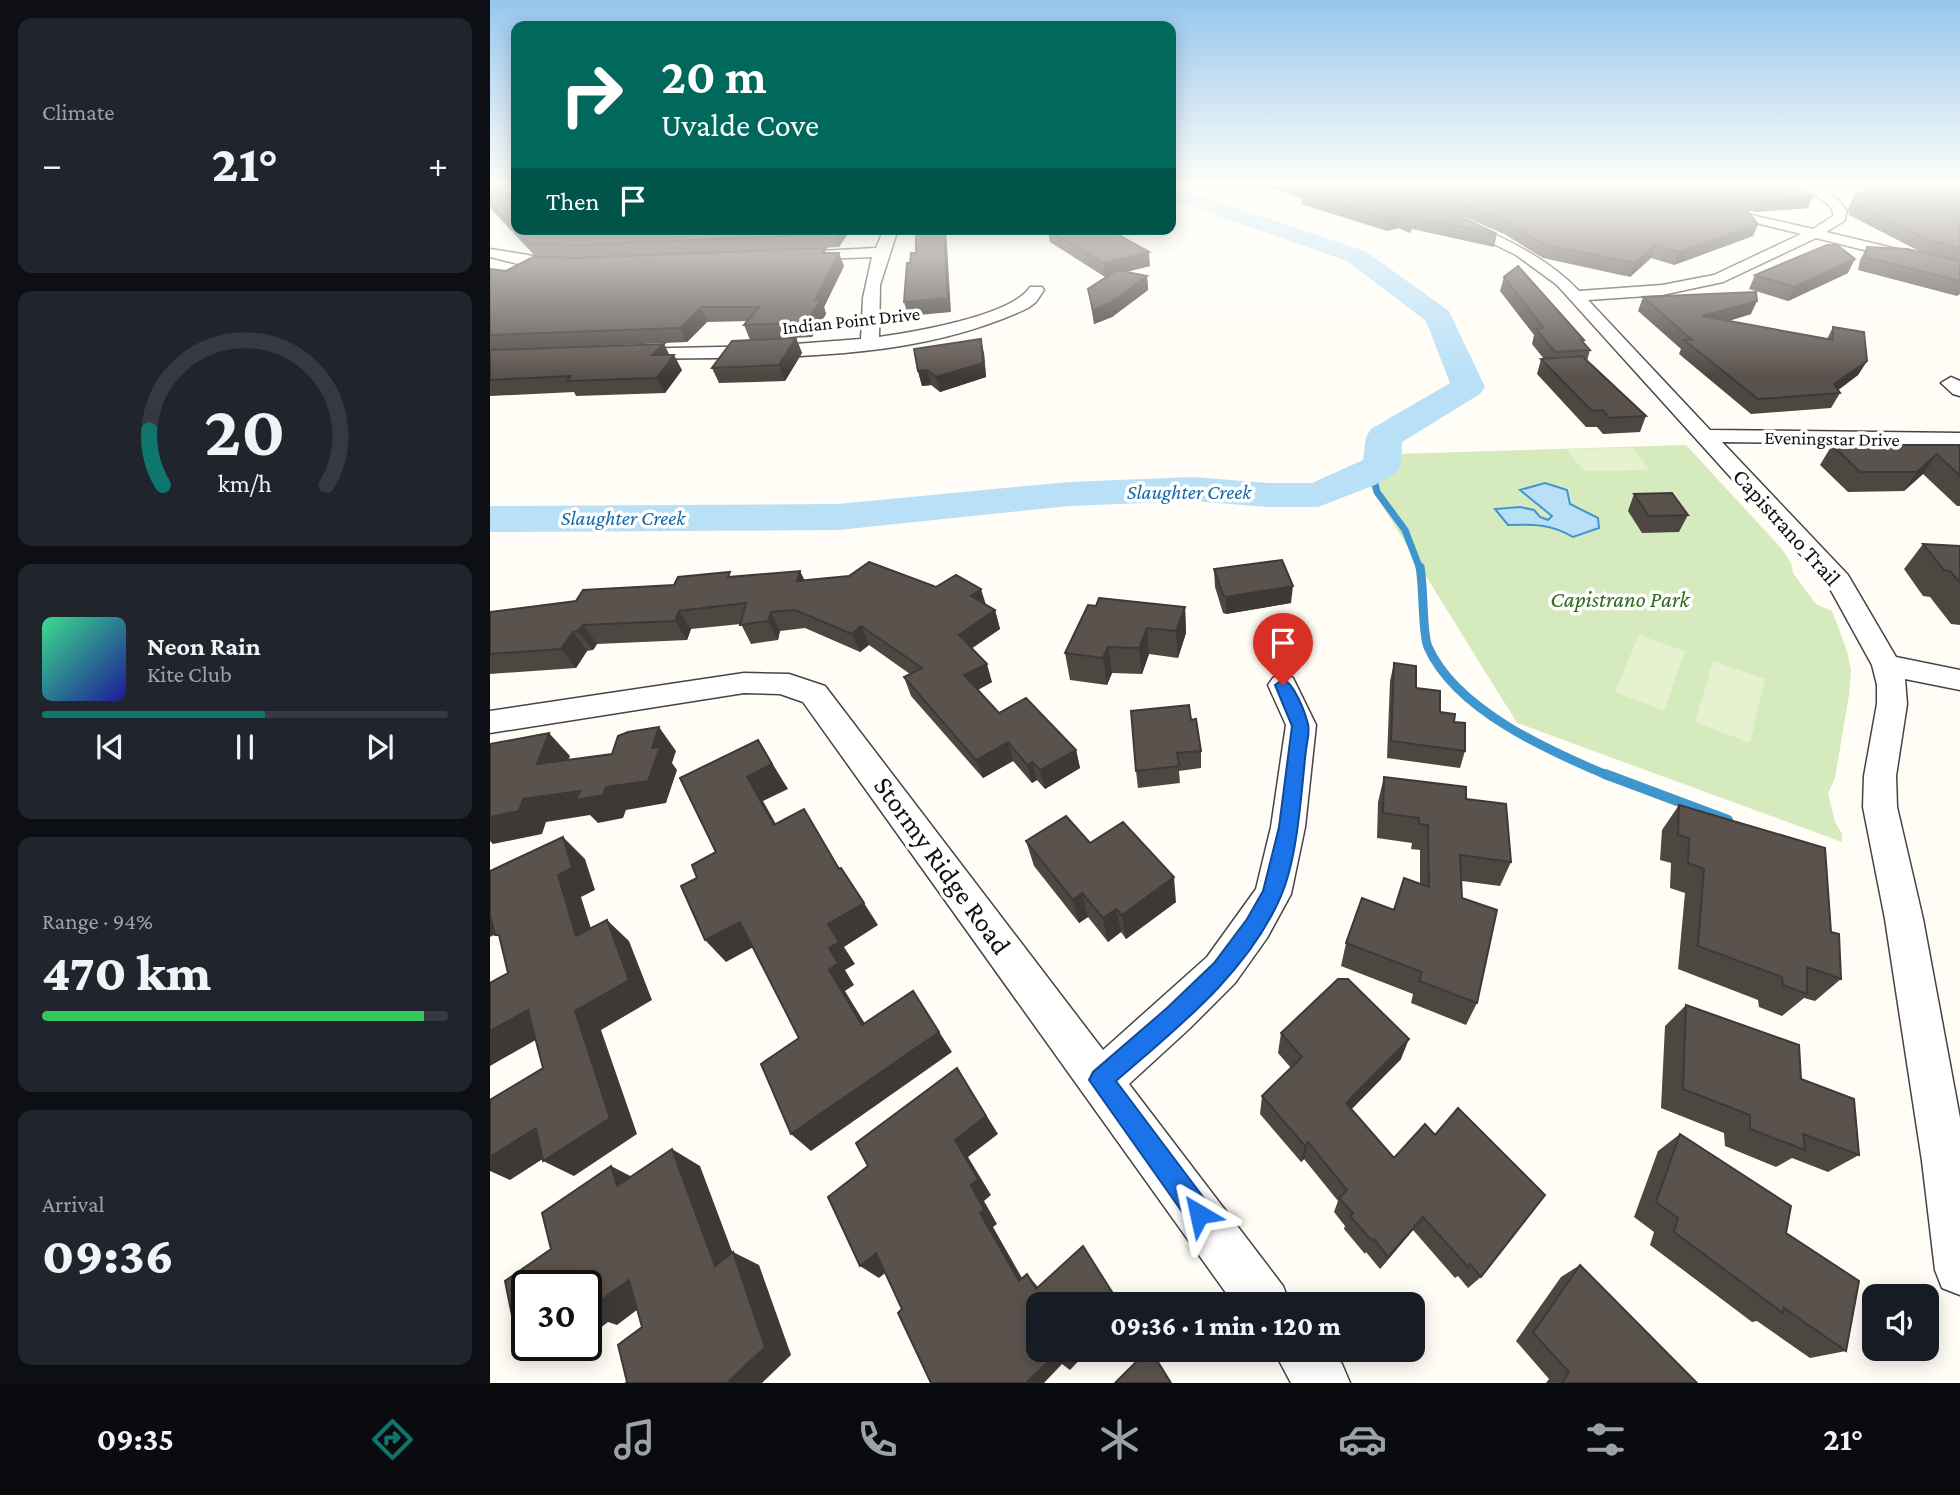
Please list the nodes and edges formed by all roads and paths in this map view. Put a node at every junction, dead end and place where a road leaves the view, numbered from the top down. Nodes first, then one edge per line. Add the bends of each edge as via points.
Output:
1 (882, 248) edge
2 (1512, 248) edge
3 (1784, 248) edge
4 (1874, 248) edge
5 (880, 252) junction
6 (490, 253) edge
7 (790, 257) edge
8 (583, 265) edge
9 (1960, 269) edge
10 (1036, 290) dead end
11 (1575, 296) junction
12 (870, 343) junction
13 (611, 354) edge
14 (1704, 436) junction
15 (1960, 439) edge
16 (1886, 665) junction
17 (1960, 680) edge
18 (1283, 685) dead end
19 (490, 722) edge
20 (1101, 1080) junction
21 (1952, 1164) edge
22 (1960, 1270) edge
23 (1256, 1292) edge
24 (1308, 1362) edge
25 (1323, 1383) edge

1 - 5 street
2 - 11 street, Capistrano Trail via 1535,260
3 - 11 street via 1718,279 1662,290
4 - 9 street
5 - 7 street
5 - 12 street via 870,288
6 - 8 street via 535,263
10 - 12 street, Indian Point Drive via 1030,300 991,317
11 - 14 street, Capistrano Trail
12 - 13 street, Indian Point Drive
14 - 15 street, Eveningstar Drive
14 - 16 street, Capistrano Trail via 1839,580
16 - 17 street
16 - 21 street, Capistrano Trail via 1892,704 1880,776 1880,807
18 - 20 street via 1301,726 1289,827 1273,894 1221,970
19 - 20 street, Stormy Ridge Road via 744,683 786,683 814,694
20 - 23 street, Stormy Ridge Road
21 - 22 street, Capistrano Trail
24 - 25 street

